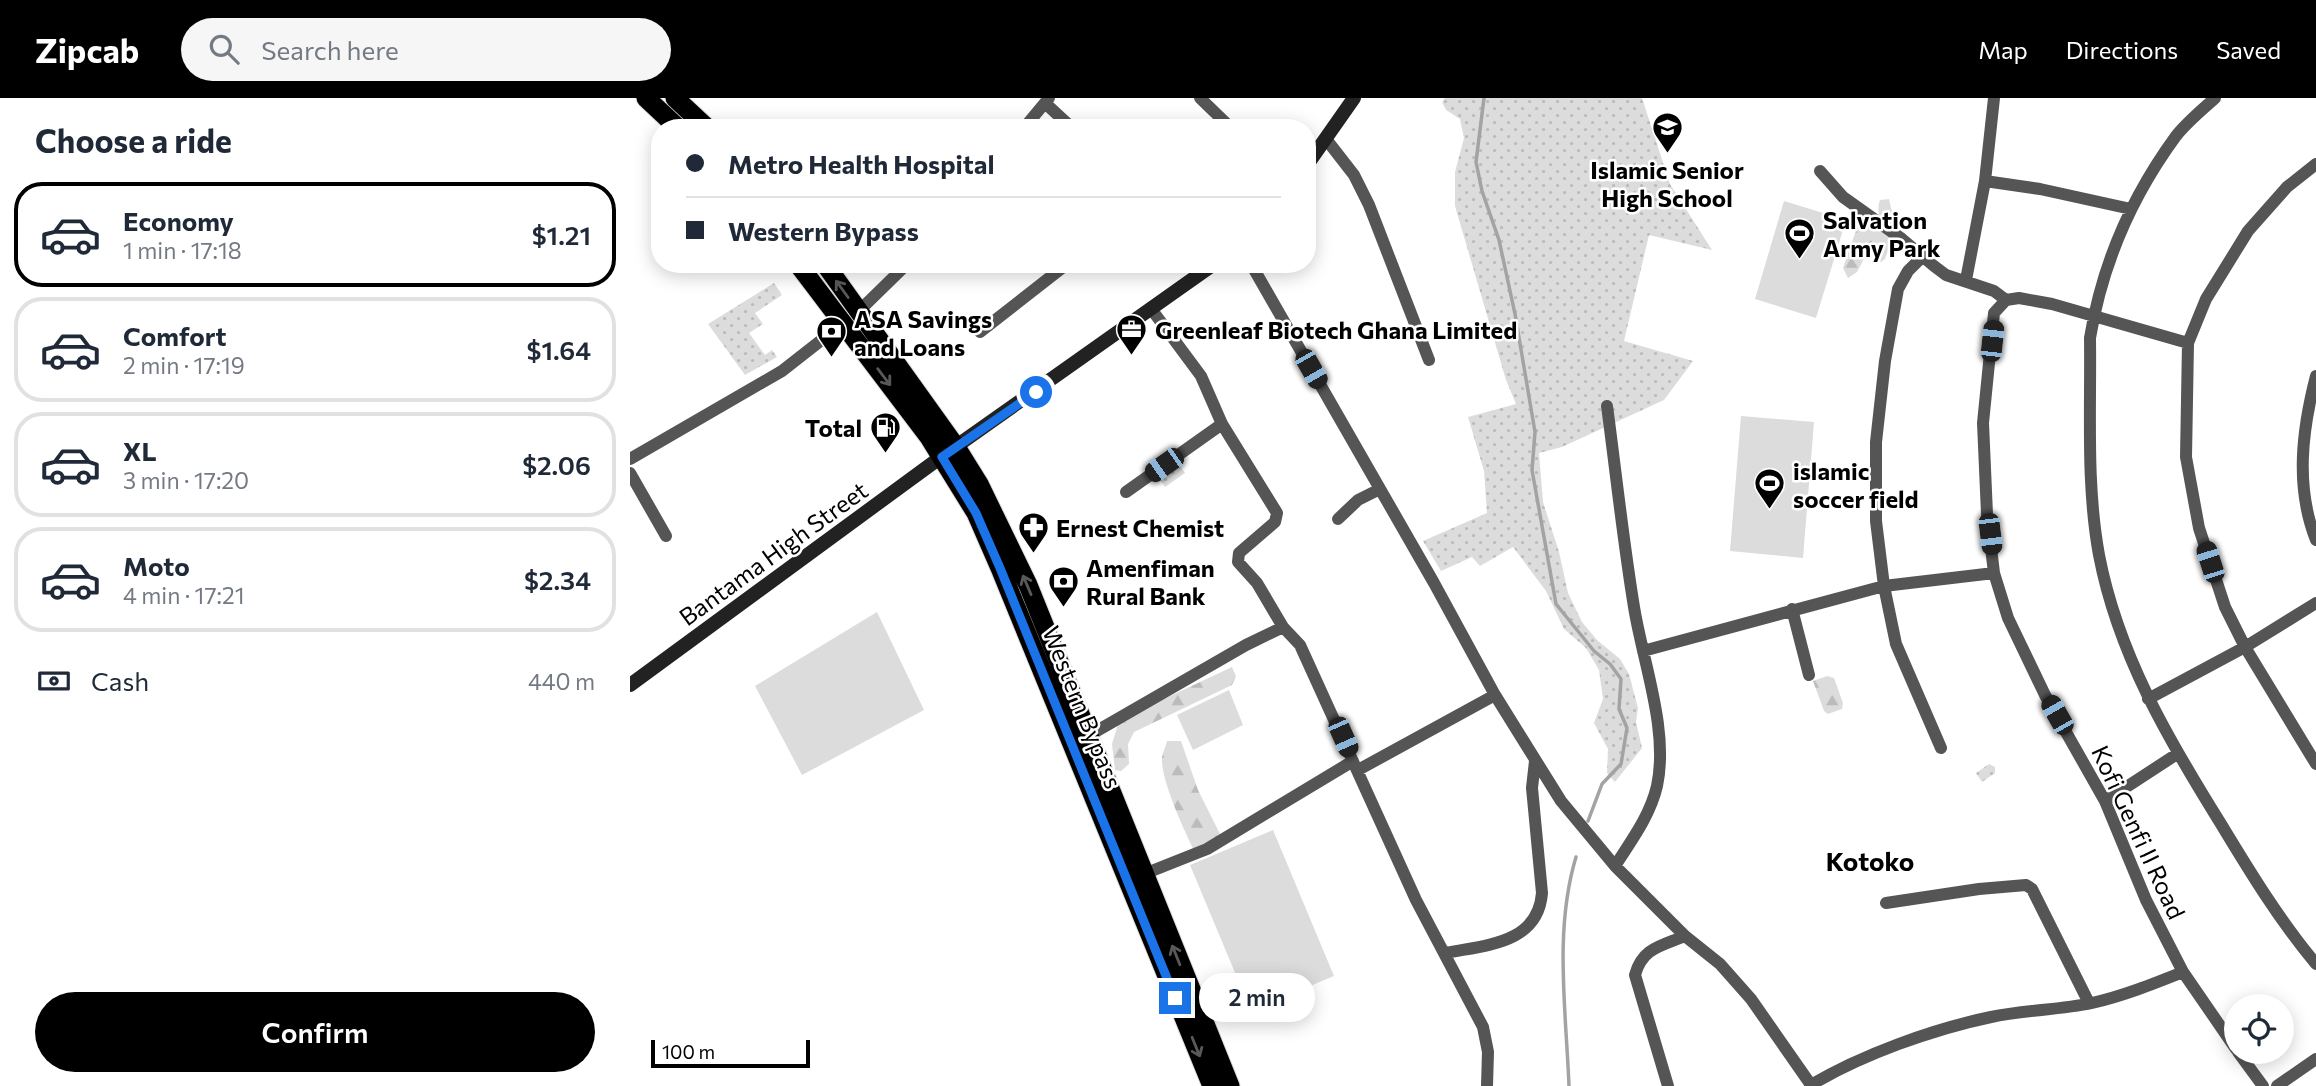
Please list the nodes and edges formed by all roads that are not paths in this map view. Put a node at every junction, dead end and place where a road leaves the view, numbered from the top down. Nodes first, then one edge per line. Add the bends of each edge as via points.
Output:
1 (646, 98) edge
2 (675, 98) edge
3 (1200, 98) edge
4 (1354, 98) edge
5 (1994, 98) edge
6 (2215, 98) edge
7 (1047, 101) edge
8 (668, 119) edge
9 (698, 119) edge
10 (1032, 119) edge
11 (1064, 119) edge
12 (1222, 119) edge
13 (1326, 139) junction
14 (1316, 152) edge
15 (2316, 164) edge
16 (1820, 171) dead end
17 (1985, 181) junction
18 (2131, 209) junction
19 (1922, 257) junction
20 (805, 273) edge
21 (831, 273) edge
22 (898, 273) edge
23 (1055, 273) edge
24 (1202, 273) edge
25 (1256, 273) edge
26 (1966, 280) junction
27 (2006, 300) junction
28 (1152, 310) junction
29 (859, 312) junction
30 (2094, 316) junction
31 (842, 324) junction
32 (980, 332) dead end
33 (2188, 343) junction
34 (1429, 360) dead end
35 (2316, 376) edge
36 (1607, 405) dead end
37 (1222, 424) junction
38 (949, 452) junction
39 (630, 459) edge
40 (630, 473) edge
41 (1380, 489) junction
42 (1126, 492) dead end
43 (1338, 519) dead end
44 (666, 536) dead end
45 (2316, 540) edge
46 (1994, 573) junction
47 (1884, 586) junction
48 (2316, 603) edge
49 (1792, 609) junction
50 (1283, 627) junction
51 (2245, 647) junction
52 (1643, 651) junction
53 (1809, 675) dead end
54 (630, 685) edge
55 (1495, 695) junction
56 (2148, 699) junction
57 (1088, 736) junction
58 (1941, 748) dead end
59 (2177, 754) junction
60 (1535, 761) junction
61 (2316, 764) edge
62 (1355, 765) junction
63 (2105, 801) junction
64 (1615, 866) junction
65 (1144, 874) junction
66 (1886, 903) dead end
67 (1685, 936) junction
68 (1446, 953) junction
69 (2316, 964) edge
70 (2183, 972) junction
71 (2089, 1003) junction
72 (2224, 1031) edge
73 (2316, 1059) edge
74 (2247, 1064) edge
75 (1811, 1085) edge
76 (1212, 1086) edge
77 (1230, 1086) edge
78 (1487, 1086) edge
79 (1668, 1086) edge
80 (2263, 1086) edge
81 (2277, 1086) edge

1 - 8 highway
2 - 9 highway
3 - 12 street
4 - 13 main road
5 - 17 street
6 - 18 street via 2178,134
7 - 10 street
7 - 11 street
13 - 14 main road
13 - 34 street via 1354,175 1369,205
15 - 33 street via 2287,187 2248,231 2206,299
16 - 19 street via 1843,197
17 - 18 street
17 - 26 street
18 - 30 street
19 - 26 street via 1946,275
19 - 47 street via 1898,289 1885,361 1876,481
20 - 31 highway, Western Bypass
29 -> 21 highway, Western Bypass
22 - 29 street
23 - 32 street
24 - 28 main road, Bantama High Street
25 - 41 street
26 - 27 street
27 - 30 street via 2052,304
27 - 46 street, Kofi Genfi II Road via 1994,313 1983,423
28 - 37 street via 1201,376
28 - 38 main road, Bantama High Street
29 - 38 highway, Western Bypass
30 - 33 street
30 - 56 street via 2090,338 2091,475 2099,553 2111,609
31 -> 38 highway, Western Bypass
31 - 39 street via 782,371
33 - 51 street via 2186,457 2191,495 2225,607
35 - 45 street via 2301,473 2306,515
36 - 52 street
37 - 42 street
37 - 50 street via 1277,513 1275,522 1239,553 1238,562 1257,583
38 - 54 main road, Bantama High Street
57 -> 38 highway, Western Bypass via 995,514
38 -> 76 highway, Western Bypass
40 - 44 street
41 - 43 street via 1358,500
41 - 55 street
46 - 47 street
46 - 63 street, Kofi Genfi II Road via 2008,618 2045,695
47 - 49 street
47 - 58 street via 1896,644
48 - 51 street
49 - 52 street
49 - 53 street
50 - 57 street
50 - 62 street via 1300,645
51 - 56 street
51 - 61 street
52 - 64 street via 1658,729 1657,786 1647,814
55 - 60 street
55 - 62 street
56 - 59 street
57 - 65 highway, Western Bypass
59 - 63 street
59 - 69 street
60 - 64 street via 1561,801
60 - 68 street via 1532,788 1541,907 1511,939
62 - 65 street via 1207,849
62 - 68 street via 1416,900
63 - 70 street, Kofi Genfi II Road via 2146,900
64 - 67 street
77 -> 65 highway, Western Bypass
66 - 71 street via 2026,885
67 - 75 street via 1720,964 1751,999
67 - 79 street via 1646,953 1638,961 1635,975
68 - 78 street via 1483,1027
70 - 71 street
70 - 72 street, Kofi Genfi II Road
71 - 75 street via 1990,1017 1920,1036
73 - 81 street
74 - 80 street, Kofi Genfi II Road

